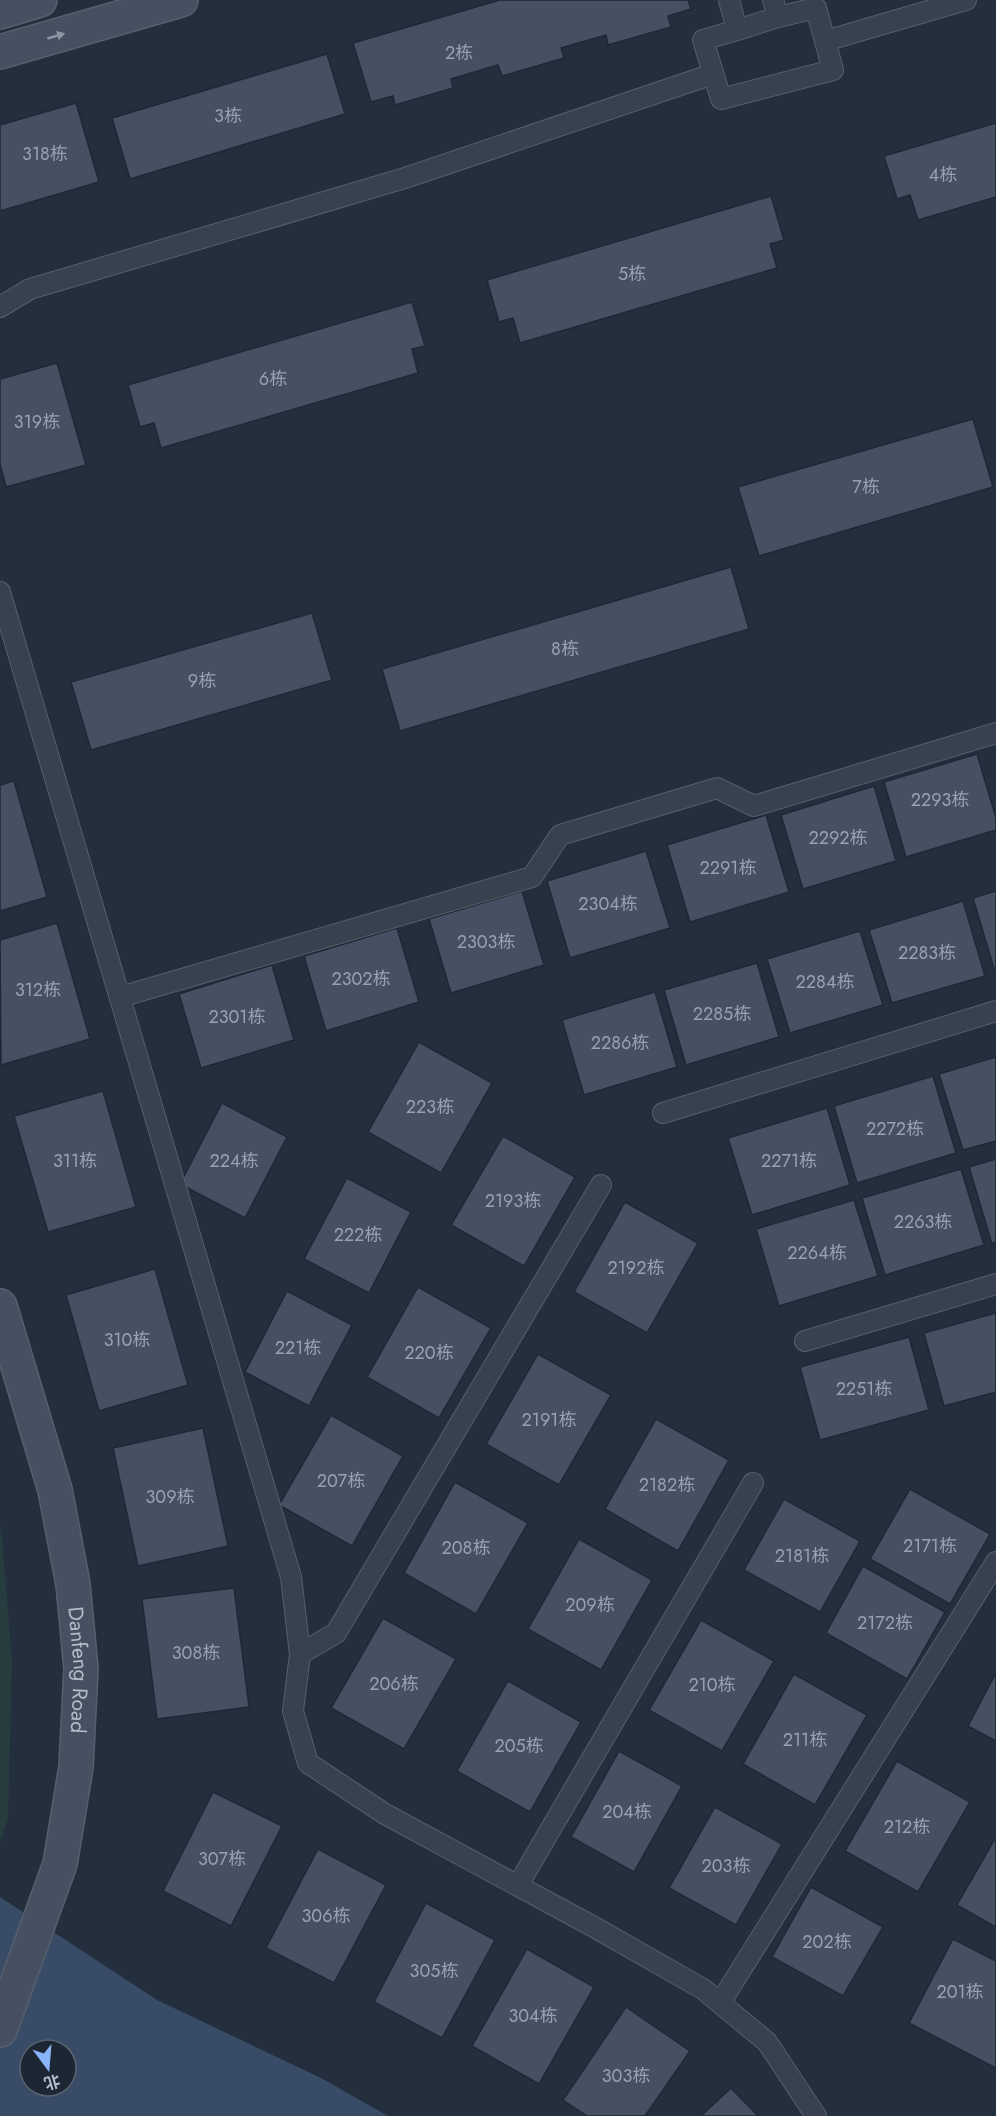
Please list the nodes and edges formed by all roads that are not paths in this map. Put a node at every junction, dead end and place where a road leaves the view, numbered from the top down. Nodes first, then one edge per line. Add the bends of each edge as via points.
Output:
1 (40, 0) edge
2 (181, 0) edge
3 (729, 0) edge
4 (966, 0) edge
5 (776, 9) edge
6 (0, 12) edge
7 (737, 30) junction
8 (825, 41) junction
9 (0, 52) edge
10 (713, 74) junction
11 (0, 307) edge
12 (0, 592) edge
13 (996, 734) edge
14 (120, 997) junction
15 (996, 1011) edge
16 (663, 1113) dead end
17 (600, 1185) dead end
18 (996, 1284) edge
19 (0, 1306) edge
20 (805, 1341) dead end
21 (753, 1483) dead end
22 (996, 1562) edge
23 (300, 1654) junction
24 (518, 1885) junction
25 (720, 2003) junction
26 (0, 2030) edge
27 (816, 2116) edge

1 - 6 main road
9 -> 2 main road
3 - 7 lane
4 - 8 lane
5 - 7 lane
5 - 8 lane via 816,8
7 - 10 lane via 703,40
8 - 10 lane via 833,70 721,99
10 - 11 lane via 405,178 30,289
12 - 14 lane
13 - 14 lane via 754,806 717,788 560,835 532,878
14 - 23 lane via 291,1576
15 - 16 lane
17 - 23 lane via 336,1633
18 - 20 lane
19 - 26 main road, Danfeng Road via 55,1490 73,1584 81,1669 76,1767 60,1864
21 - 24 lane
22 - 25 lane
23 - 24 lane via 294,1711 309,1763 385,1814
24 - 25 lane via 703,1989
25 - 27 lane via 767,2043

